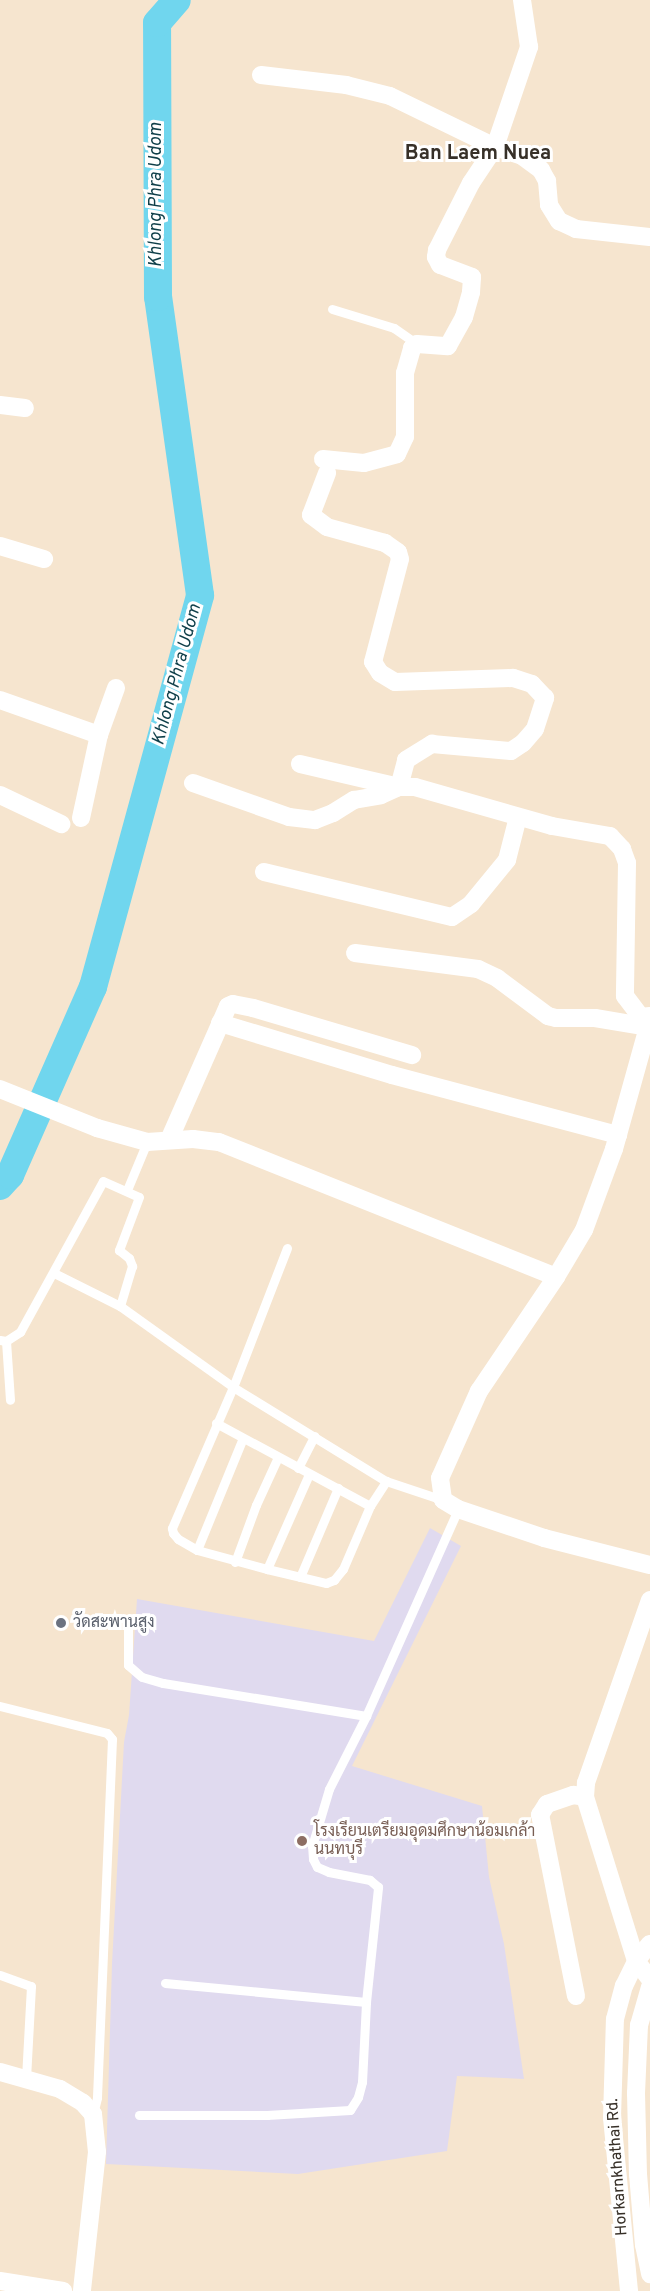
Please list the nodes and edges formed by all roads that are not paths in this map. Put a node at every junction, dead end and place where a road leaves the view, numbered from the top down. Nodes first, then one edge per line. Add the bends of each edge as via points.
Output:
1 (522, 0) edge
2 (261, 75) dead end
3 (495, 147) junction
4 (650, 237) edge
5 (332, 309) dead end
6 (417, 344) junction
7 (0, 405) edge
8 (25, 408) dead end
9 (0, 546) edge
10 (44, 559) dead end
11 (116, 688) dead end
12 (0, 700) edge
13 (99, 735) junction
14 (300, 764) dead end
15 (193, 783) dead end
16 (399, 787) junction
17 (0, 795) edge
18 (518, 817) junction
19 (81, 818) dead end
20 (62, 824) dead end
21 (264, 872) dead end
22 (355, 953) dead end
23 (650, 1021) edge
24 (220, 1023) junction
25 (412, 1055) dead end
26 (0, 1089) edge
27 (618, 1135) junction
28 (169, 1140) junction
29 (147, 1142) junction
30 (128, 1190) junction
31 (287, 1248) dead end
32 (54, 1273) junction
33 (556, 1277) junction
34 (120, 1306) junction
35 (3, 1340) edge
36 (233, 1387) junction
37 (10, 1400) dead end
38 (216, 1423) junction
39 (314, 1436) junction
40 (243, 1438) junction
41 (279, 1457) junction
42 (298, 1468) junction
43 (309, 1474) junction
44 (386, 1481) junction
45 (338, 1488) junction
46 (451, 1505) junction
47 (370, 1506) junction
48 (197, 1550) junction
49 (235, 1562) junction
50 (650, 1565) edge
51 (267, 1569) junction
52 (300, 1577) junction
53 (650, 1600) edge
54 (128, 1629) dead end
55 (0, 1706) edge
56 (366, 1716) junction
57 (585, 1797) junction
58 (650, 1944) edge
59 (636, 1961) junction
60 (0, 1975) edge
61 (650, 1979) edge
62 (165, 1983) dead end
63 (650, 1987) edge
64 (576, 1996) dead end
65 (366, 2002) junction
66 (647, 2013) edge
67 (0, 2072) edge
68 (26, 2079) junction
69 (93, 2114) junction
70 (139, 2115) dead end
71 (643, 2129) edge
72 (650, 2274) edge
73 (0, 2281) edge
74 (63, 2291) edge
75 (82, 2291) edge
76 (629, 2291) edge

1 - 3 street via 529,47
2 - 3 street via 346,85 390,96
3 - 4 street via 522,156 542,170 549,205 559,221 576,229
3 - 6 street via 437,250 440,265 472,277 464,317 448,345
5 - 6 lane via 394,328
6 - 16 street via 406,366 405,437 397,454 364,463 325,466 311,515 327,527 385,543 398,552 400,559 373,662 380,673 395,682 513,678 532,684 545,698 536,729 511,751 432,744 406,760
7 - 8 street
9 - 10 street
11 - 13 street
12 - 13 street
13 - 19 street
14 - 16 street
15 - 16 street via 289,817 315,820 354,800
16 - 18 street via 438,791
17 - 20 street
18 - 21 street via 507,860 471,904 452,917
18 - 23 street via 616,840 627,863 625,996 641,1017
22 - 23 street via 478,969 556,1018
23 - 27 street
24 - 25 street via 233,1004
24 - 27 street via 392,1075
24 - 28 street
26 - 29 street via 97,1128
27 - 33 street via 584,1230
28 - 29 street
28 - 33 street via 219,1142
29 - 30 lane
30 - 32 lane via 107,1182 100,1184
30 - 34 lane via 139,1197 119,1250 132,1266
31 - 36 lane
32 - 34 lane
32 - 35 lane via 20,1332
33 - 46 street via 479,1391 440,1478
34 - 36 lane
35 - 37 lane
36 - 38 lane
36 - 39 lane
38 - 40 lane
38 - 48 lane via 172,1528 178,1539
39 - 42 lane
39 - 44 lane
40 - 41 lane
40 - 48 lane
41 - 42 lane
41 - 49 lane
42 - 43 lane
43 - 45 lane
43 - 51 lane
44 - 46 lane
44 - 47 lane
45 - 47 lane
45 - 52 lane
46 - 50 street via 544,1538
46 - 56 lane
47 - 52 lane via 343,1569 334,1580 326,1583
48 - 49 lane
49 - 51 lane
51 - 52 lane
53 - 57 street via 586,1783
54 - 56 lane via 128,1665 142,1677
55 - 69 lane via 107,1733 112,1739 97,2098
56 - 65 lane via 329,1790 312,1846 317,1867 370,1880 378,1887
57 - 59 street
57 - 64 street via 573,1795 547,1804 540,1815
58 - 59 street, Horkarnkhathai Rd.
59 - 61 street
59 - 76 street, Horkarnkhathai Rd. via 615,2019 612,2118
60 - 68 lane via 31,1986
62 - 65 lane
63 - 66 street, Horkarnkhathai Rd.
65 - 70 lane via 362,2082 350,2110 267,2115
66 - 71 street, Horkarnkhathai Rd. via 639,2025
67 - 68 street
68 - 69 street via 60,2089
69 - 75 street via 97,2152
71 - 72 street, Horkarnkhathai Rd. via 644,2245
73 - 74 street

